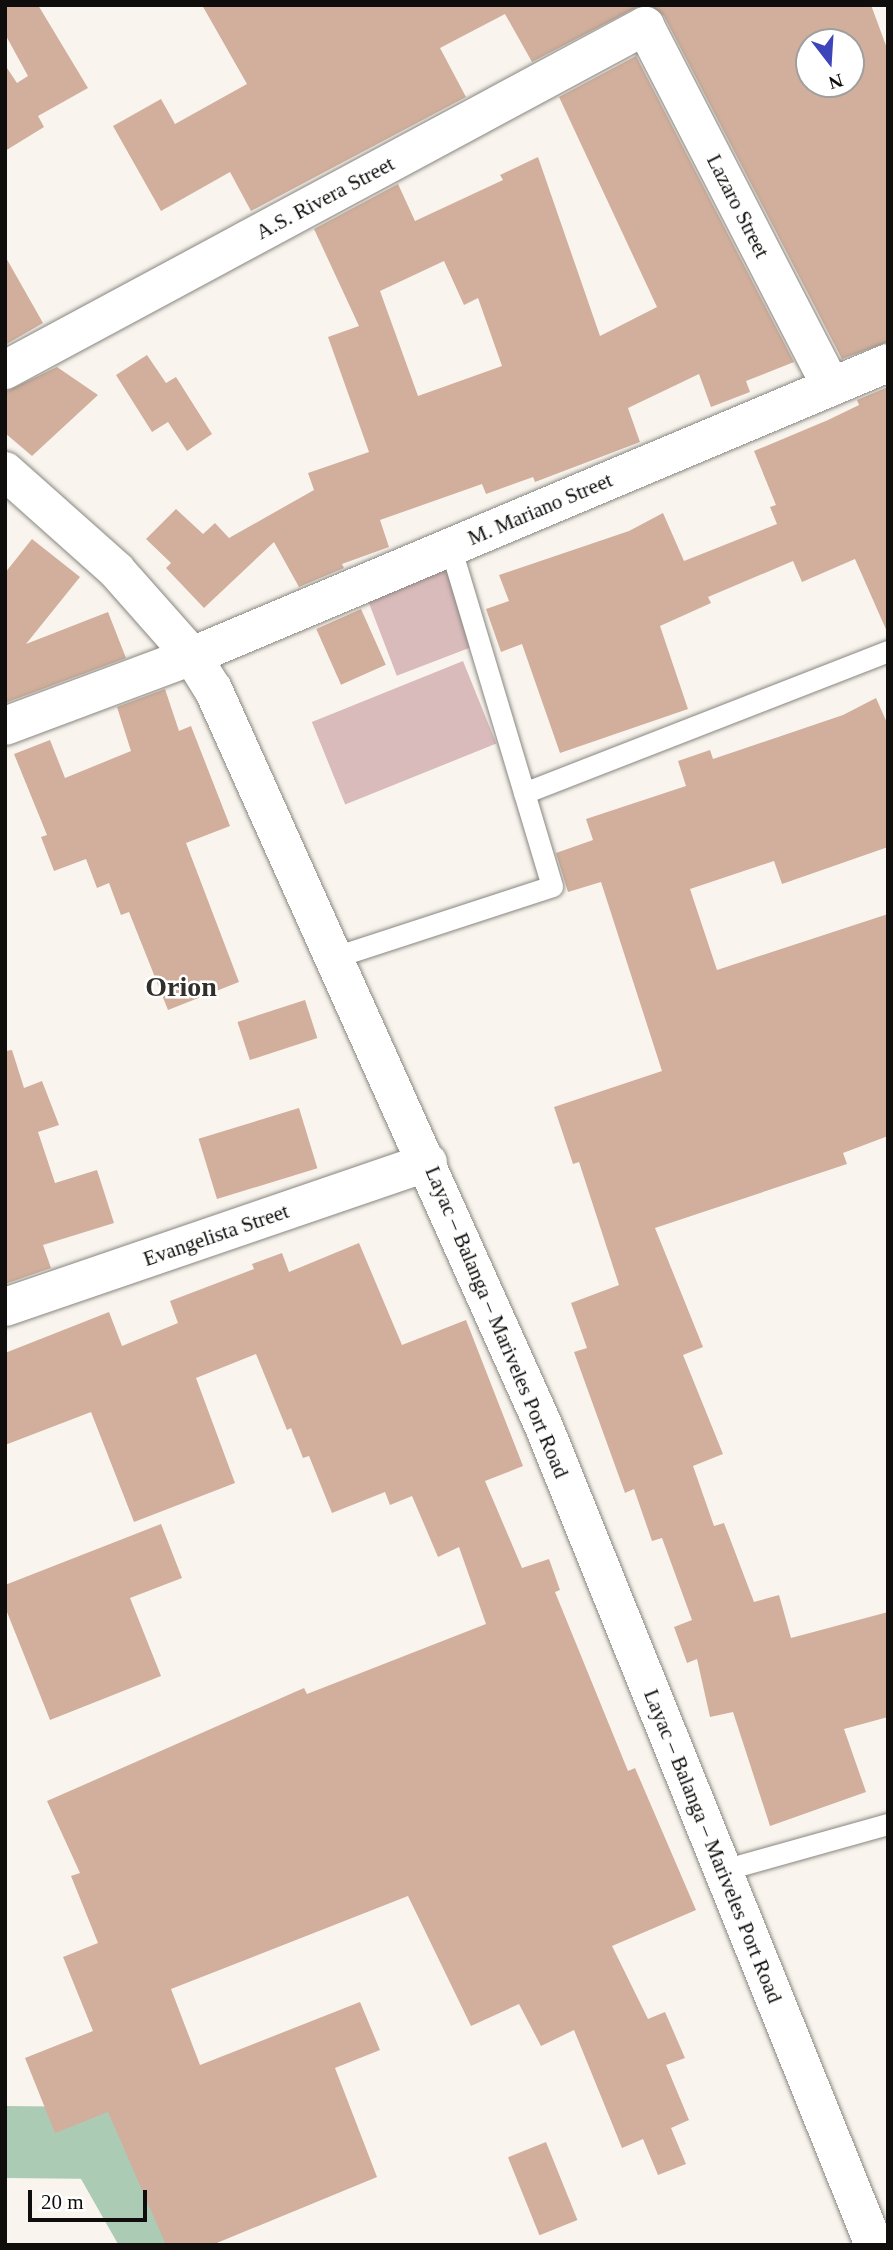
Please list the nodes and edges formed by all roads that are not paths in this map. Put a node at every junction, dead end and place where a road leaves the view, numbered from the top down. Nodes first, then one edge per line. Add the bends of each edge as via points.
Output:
1 (645, 26) joint
2 (888, 363) edge
3 (5, 370) edge
4 (831, 387) junction
5 (5, 471) edge
6 (450, 547) junction
7 (888, 651) edge
8 (192, 656) junction
9 (5, 726) edge
10 (524, 793) junction
11 (335, 957) junction
12 (428, 1162) junction
13 (5, 1307) edge
14 (888, 1824) edge
15 (723, 1870) junction
16 (874, 2245) edge

1 - 3 street, A.S. Rivera Street
1 - 4 street, Lazaro Street
2 - 4 street, M. Mariano Street
4 - 6 street, M. Mariano Street
5 - 8 street, Layac – Balanga – Mariveles Port Road via 116,570
6 - 8 street, M. Mariano Street
6 - 10 lane
7 - 10 lane
8 - 9 street, M. Mariano Street
8 - 11 street, Layac – Balanga – Mariveles Port Road via 213,689
10 - 11 lane via 552,886
11 - 12 street, Layac – Balanga – Mariveles Port Road
12 - 13 street, Evangelista Street
12 - 15 street, Layac – Balanga – Mariveles Port Road via 544,1427
14 - 15 lane
15 - 16 street, Layac – Balanga – Mariveles Port Road

